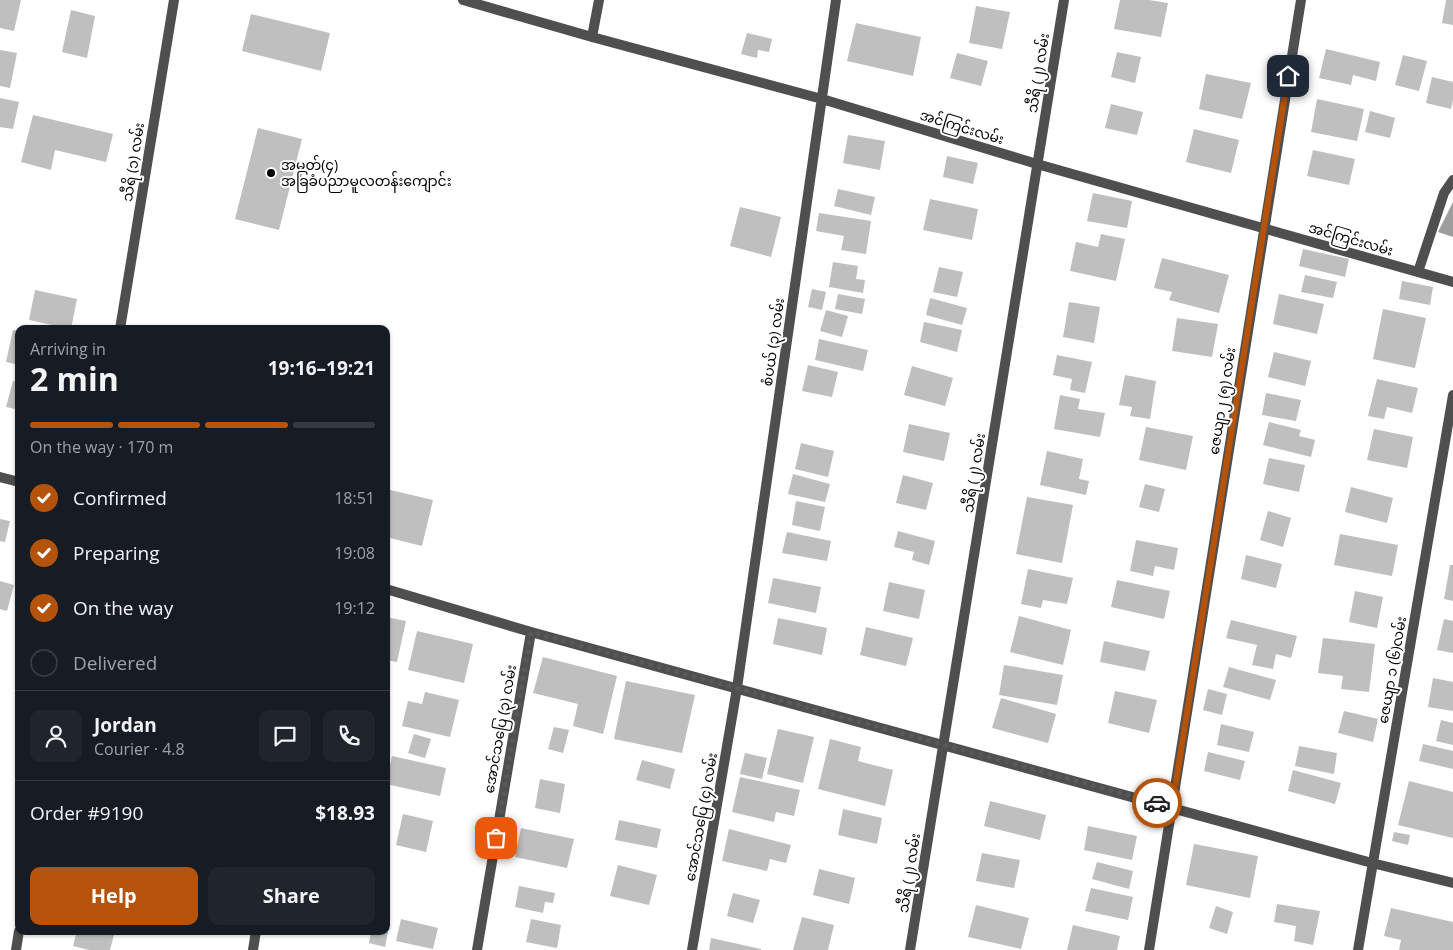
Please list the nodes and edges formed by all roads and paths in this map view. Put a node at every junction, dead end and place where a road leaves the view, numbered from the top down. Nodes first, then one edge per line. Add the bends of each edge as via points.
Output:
1 (174, 0) edge
2 (463, 0) edge
3 (598, 0) edge
4 (836, 0) edge
5 (1064, 0) edge
6 (1301, 0) edge
7 (592, 37) junction
8 (822, 99) junction
9 (1038, 164) junction
10 (1453, 180) edge
11 (1264, 228) junction
12 (1418, 272) junction
13 (1453, 282) edge
14 (121, 325) edge
15 (1453, 395) edge
16 (0, 477) edge
17 (15, 481) edge
18 (390, 590) edge
19 (531, 632) junction
20 (737, 688) junction
21 (944, 745) junction
22 (1172, 807) junction
23 (1372, 863) junction
24 (1453, 883) edge
25 (18, 935) edge
26 (255, 935) edge
27 (16, 950) edge
28 (253, 950) edge
29 (477, 950) edge
30 (692, 950) edge
31 (910, 950) edge
32 (1149, 950) edge
33 (1358, 950) edge

1 - 14 street, သီရိ (၁) လမ်း
2 - 7 street, အင်ကြင်းလမ်း
3 - 7 street
4 - 8 street, စံပယ် (၃) လမ်း
5 - 9 street, သီရိ (၂) လမ်း
6 - 11 street, ဇေယျာ၂ (၅) လမ်း
7 - 8 street, အင်ကြင်းလမ်း
8 - 9 street, အင်ကြင်းလမ်း
8 - 20 street, စံပယ် (၃) လမ်း
9 - 11 street, အင်ကြင်းလမ်း
9 - 21 street, သီရိ (၂) လမ်း
10 - 12 street via 1444,193
11 - 12 street, အင်ကြင်းလမ်း
11 - 22 street, ဇေယျာ၂ (၅) လမ်း
12 - 13 street, အင်ကြင်းလမ်း
15 - 23 street, ဇေယျာ ၁ (၆)လမ်း
16 - 17 street
18 - 19 street
19 - 20 street
19 - 29 street, အောင်သပြေ (၃) လမ်း
20 - 21 street
20 - 30 street, အောင်သပြေ (၄) လမ်း
21 - 22 street
21 - 31 street, သီရိ (၂) လမ်း
22 - 23 street
22 - 32 street, ဇေယျာ၂ (၅) လမ်း
23 - 24 street
23 - 33 street, ဇေယျာ ၁ (၆)လမ်း
25 - 27 street
26 - 28 street

